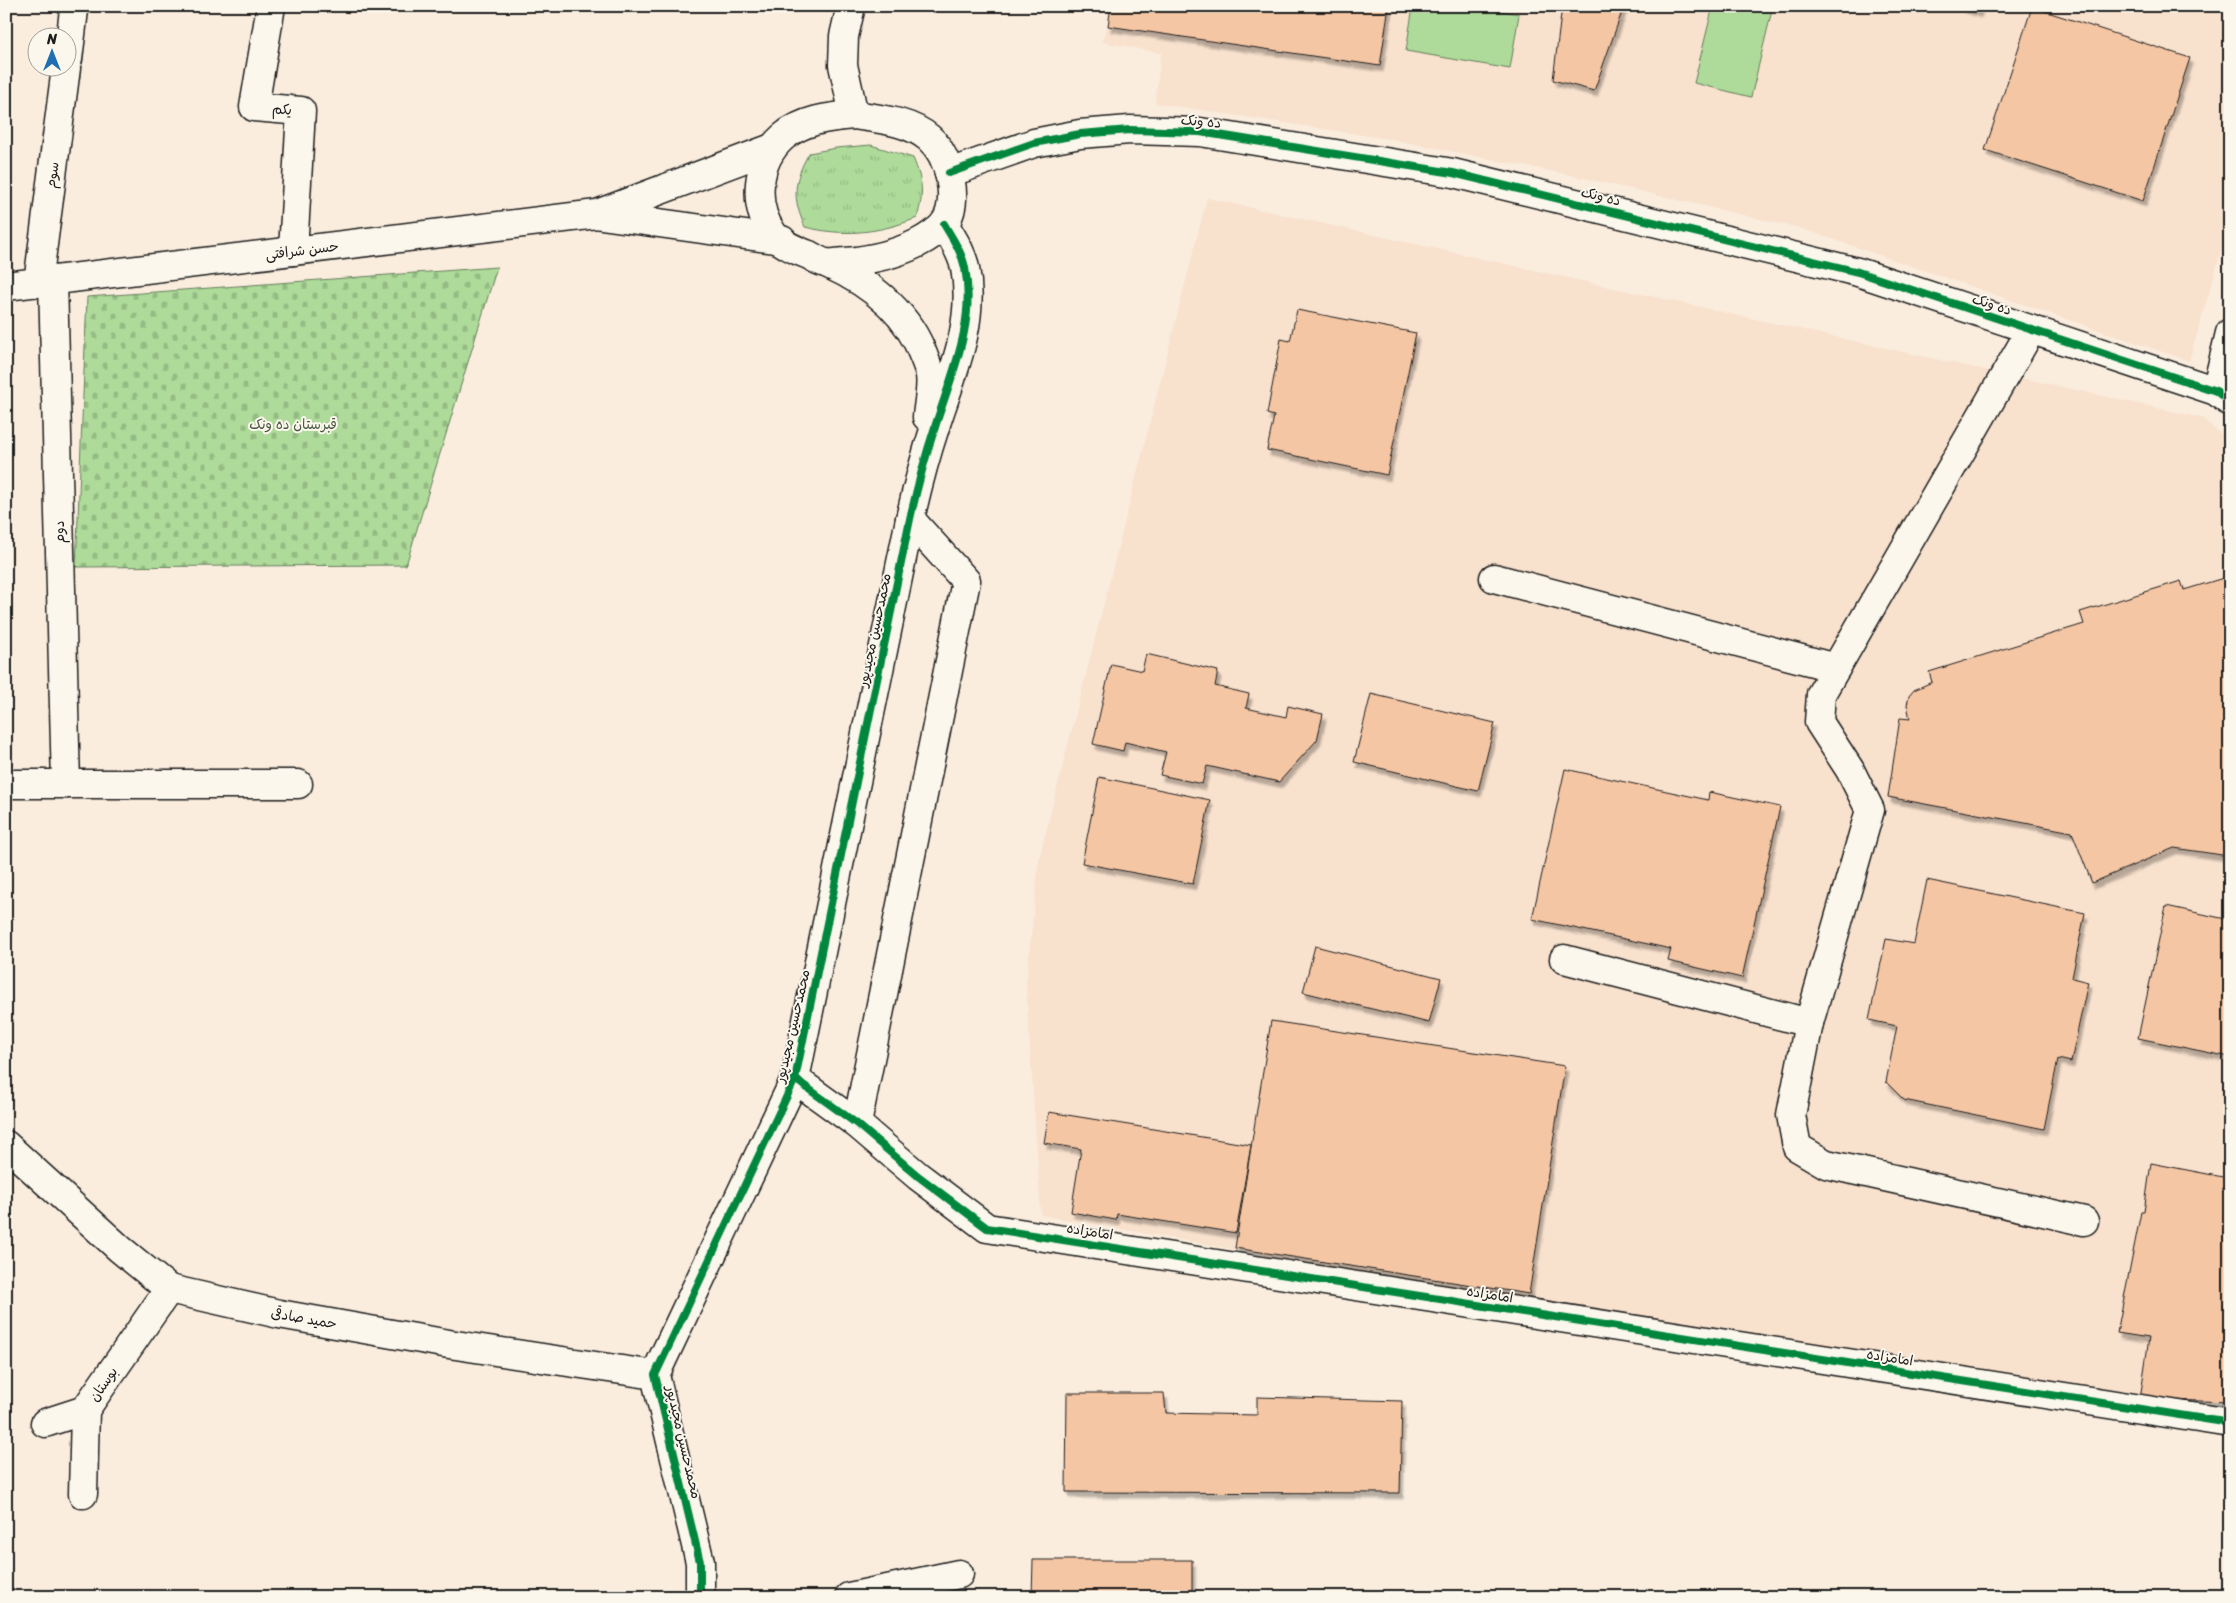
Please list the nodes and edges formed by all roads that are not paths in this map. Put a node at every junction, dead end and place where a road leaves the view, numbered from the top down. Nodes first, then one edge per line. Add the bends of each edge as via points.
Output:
1 (271, 6) edge
2 (851, 6) edge
3 (74, 10) dead end
4 (72, 28) edge
5 (65, 78) edge
6 (854, 115) junction
7 (772, 148) junction
8 (949, 173) junction
9 (597, 214) junction
10 (944, 224) junction
11 (782, 240) junction
12 (292, 252) junction
13 (826, 263) junction
14 (45, 282) junction
15 (6, 286) edge
16 (2031, 330) junction
17 (2230, 333) edge
18 (2225, 395) edge
19 (922, 466) junction
20 (910, 519) junction
21 (1494, 578) dead end
22 (1836, 668) junction
23 (6, 784) edge
24 (66, 784) junction
25 (298, 784) dead end
26 (1564, 959) dead end
27 (1809, 1023) junction
28 (795, 1079) junction
29 (857, 1124) junction
30 (6, 1146) edge
31 (2084, 1222) dead end
32 (170, 1289) junction
33 (655, 1375) junction
34 (85, 1410) junction
35 (45, 1423) dead end
36 (2230, 1423) edge
37 (83, 1494) dead end
38 (959, 1574) dead end
39 (700, 1597) edge
40 (849, 1597) edge

1 - 12 street, یکم via 254,107 301,111
2 - 6 street via 842,65
3 - 4 street
5 - 14 street, سوم
6 - 7 street via 801,125
6 - 8 street via 889,120 930,138 943,155
7 - 9 street
7 - 11 street via 759,186 761,212 774,236
8 - 10 street via 951,193
8 - 16 street, ده ونک via 1034,143 1080,134 1130,130 1200,132 1453,173 1858,272
9 - 11 street
9 - 12 street, حسن شرافتی
10 - 13 street via 920,242 877,259
10 - 19 street via 965,266 968,307 965,332
11 - 13 street
12 - 14 street, حسن شرافتی
13 - 19 street via 854,276 893,307 909,324 919,344 930,374
14 - 15 street, حسن شرافتی
14 - 24 street, دوم
16 - 18 street, ده ونک
16 - 22 street
17 - 18 street
19 - 20 street, محمدحسین مجیدپور
20 - 28 street, محمدحسین مجیدپور
20 - 29 street via 966,581
21 - 22 street
22 - 27 street via 1821,694 1819,722 1850,770 1870,810
23 - 24 street
24 - 25 street
26 - 27 street
27 - 31 street via 1791,1116 1797,1147 1826,1164
28 - 29 street, امامزاده
28 - 33 street, محمدحسین مجیدپور
29 - 36 street, امامزاده via 987,1228
30 - 32 street, حمید صادقی via 120,1249
32 - 33 street, حمید صادقی via 279,1314
32 - 34 street, بوستان
33 - 39 street, محمدحسین مجیدپور via 700,1562
34 - 35 street
34 - 37 street, بوستان
38 - 40 street

